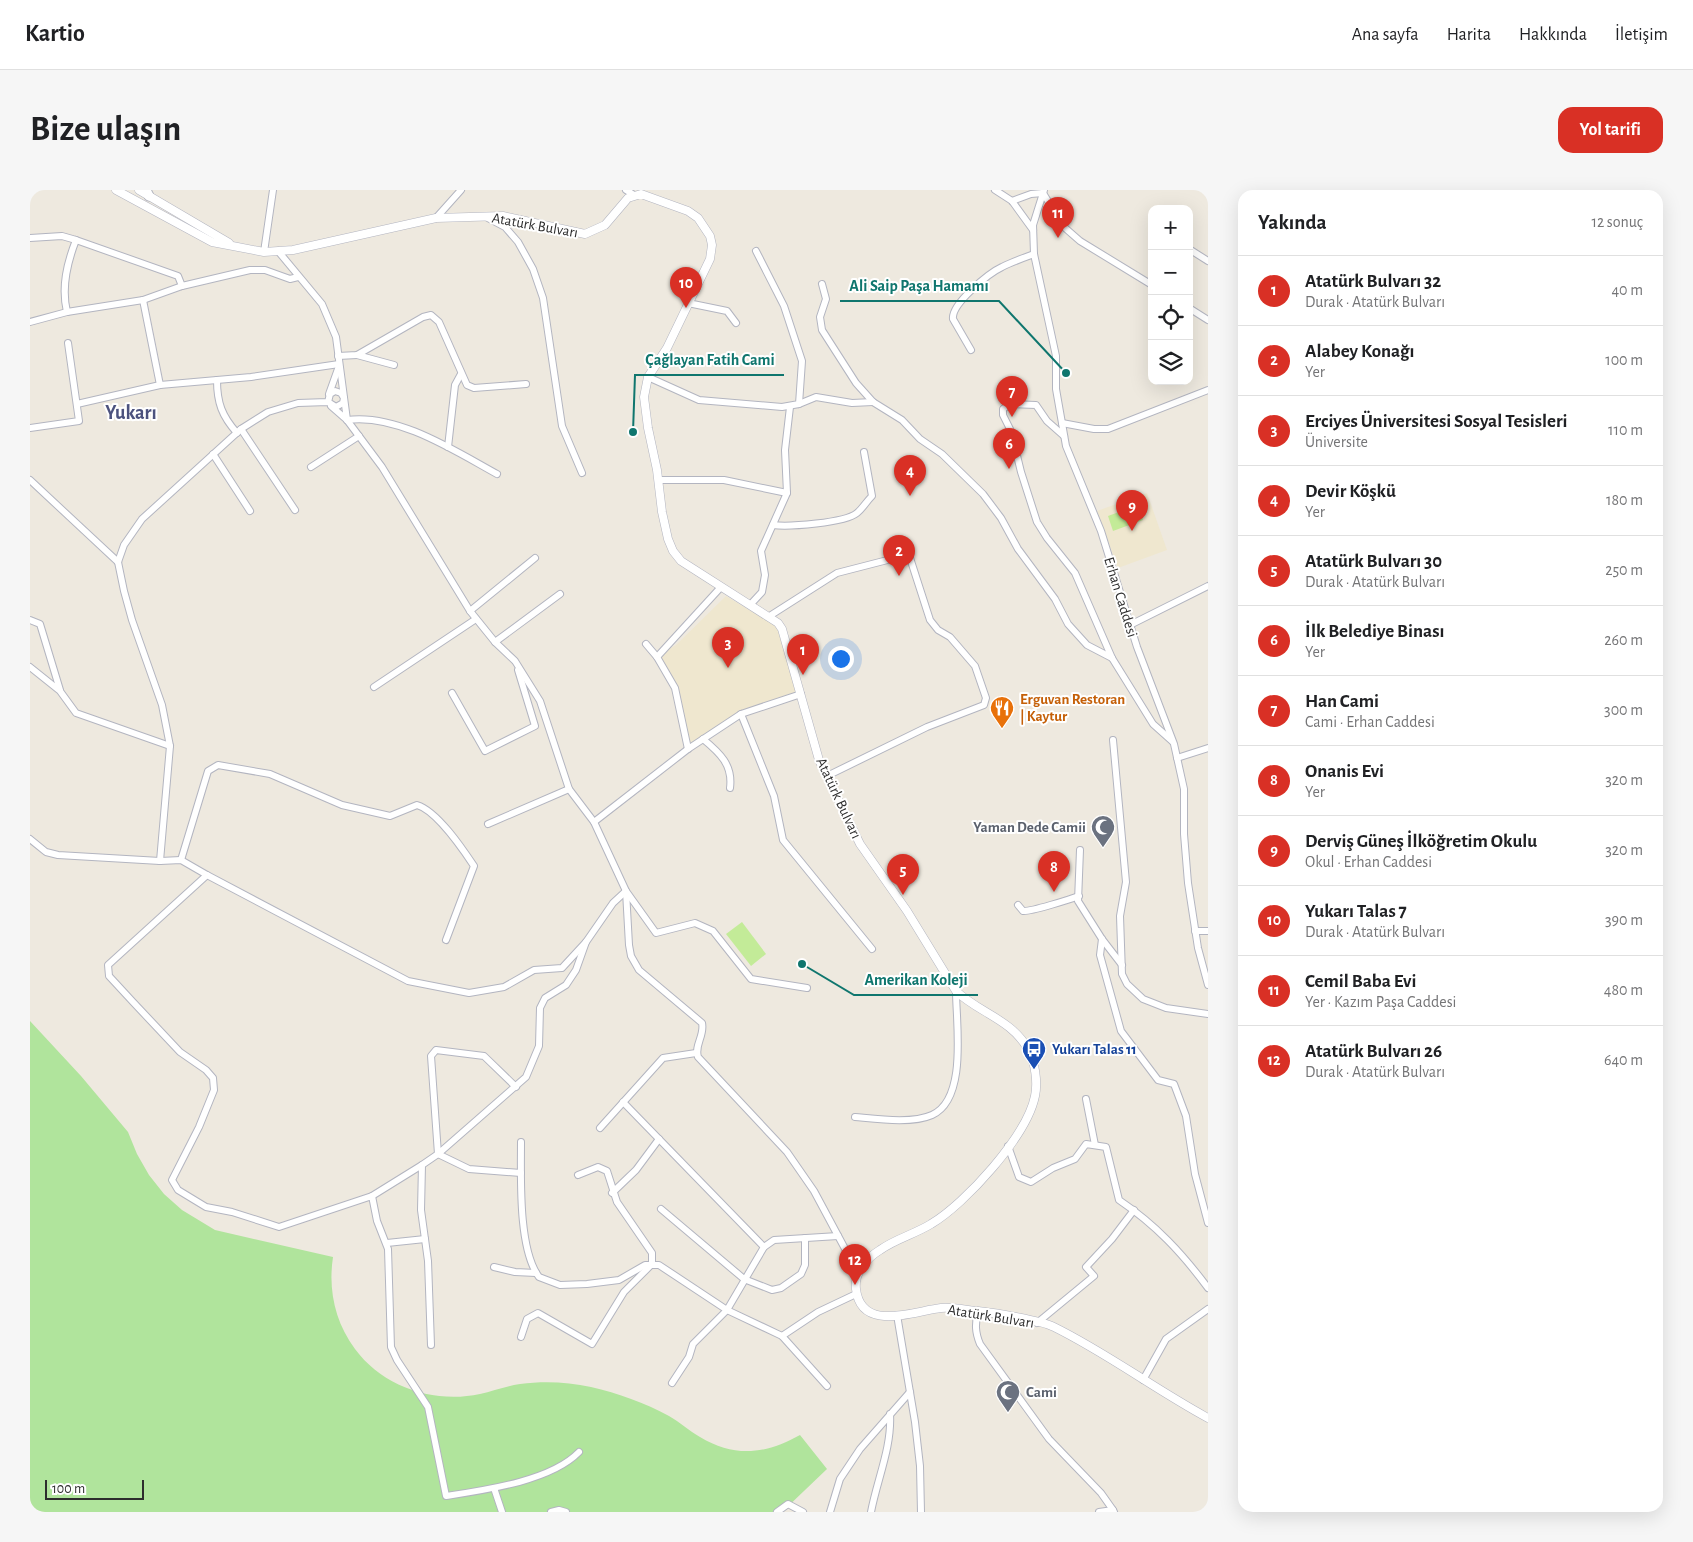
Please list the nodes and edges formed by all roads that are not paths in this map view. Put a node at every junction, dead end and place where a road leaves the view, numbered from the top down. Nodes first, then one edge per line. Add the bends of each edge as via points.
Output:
1 (116, 190) edge
2 (139, 190) edge
3 (273, 190) edge
4 (461, 190) edge
5 (626, 190) edge
6 (995, 190) edge
7 (1043, 192) edge
8 (148, 193) edge
9 (634, 195) junction
10 (1012, 200) junction
11 (485, 216) junction
12 (436, 218) junction
13 (1033, 231) junction
14 (30, 238) edge
15 (76, 240) junction
16 (237, 248) junction
17 (756, 250) dead end
18 (1191, 250) edge
19 (278, 251) junction
20 (264, 252) junction
21 (1034, 254) junction
22 (1208, 261) edge
23 (298, 277) junction
24 (1148, 283) edge
25 (822, 284) dead end
26 (182, 286) junction
27 (144, 300) junction
28 (688, 303) junction
29 (1193, 311) edge
30 (66, 312) junction
31 (1208, 320) edge
32 (30, 322) edge
33 (736, 323) dead end
34 (68, 343) dead end
35 (971, 350) dead end
36 (357, 355) junction
37 (338, 356) junction
38 (339, 364) junction
39 (394, 365) dead end
40 (461, 374) junction
41 (648, 377) junction
42 (217, 380) junction
43 (526, 384) dead end
44 (160, 385) junction
45 (1208, 390) edge
46 (344, 398) junction
47 (329, 401) junction
48 (873, 402) junction
49 (76, 404) junction
50 (800, 404) junction
51 (790, 408) junction
52 (347, 420) junction
53 (1062, 423) junction
54 (30, 428) edge
55 (239, 431) junction
56 (359, 436) junction
57 (1064, 436) junction
58 (448, 447) junction
59 (864, 452) dead end
60 (213, 454) junction
61 (311, 467) dead end
62 (582, 473) dead end
63 (498, 474) dead end
64 (30, 480) edge
65 (659, 480) junction
66 (787, 493) junction
67 (295, 510) dead end
68 (250, 511) dead end
69 (773, 525) junction
70 (535, 558) dead end
71 (118, 562) junction
72 (1208, 586) edge
73 (721, 587) junction
74 (560, 594) dead end
75 (750, 605) junction
76 (470, 611) junction
77 (768, 617) junction
78 (476, 619) junction
79 (30, 620) edge
80 (1130, 625) junction
81 (495, 642) junction
82 (646, 644) dead end
83 (657, 657) junction
84 (1112, 658) junction
85 (515, 661) junction
86 (30, 667) edge
87 (374, 686) dead end
88 (60, 691) junction
89 (452, 693) dead end
90 (801, 694) junction
91 (741, 714) junction
92 (703, 739) junction
93 (1113, 740) dead end
94 (1174, 744) junction
95 (170, 746) junction
96 (1208, 748) edge
97 (688, 750) junction
98 (1177, 758) junction
99 (827, 776) junction
100 (730, 788) dead end
101 (569, 789) junction
102 (594, 822) junction
103 (488, 824) dead end
104 (30, 839) edge
105 (1080, 850) dead end
106 (181, 860) junction
107 (160, 861) junction
108 (207, 875) junction
109 (626, 891) junction
110 (1079, 896) junction
111 (1018, 905) dead end
112 (1195, 931) junction
113 (1208, 931) edge
114 (1102, 939) junction
115 (446, 940) dead end
116 (586, 942) junction
117 (872, 949) dead end
118 (1122, 966) junction
119 (1208, 985) edge
120 (807, 988) dead end
121 (956, 991) junction
122 (1208, 1014) edge
123 (696, 1054) junction
124 (516, 1087) junction
125 (1086, 1099) dead end
126 (623, 1102) junction
127 (855, 1117) dead end
128 (600, 1128) dead end
129 (659, 1139) junction
130 (522, 1142) dead end
131 (1095, 1145) junction
132 (1008, 1146) junction
133 (438, 1154) junction
134 (422, 1165) junction
135 (521, 1173) junction
136 (578, 1175) dead end
137 (612, 1193) junction
138 (372, 1196) junction
139 (661, 1209) dead end
140 (1134, 1210) junction
141 (1208, 1223) edge
142 (838, 1236) junction
143 (805, 1238) junction
144 (425, 1239) junction
145 (386, 1243) junction
146 (764, 1246) junction
147 (652, 1264) junction
148 (494, 1267) dead end
149 (536, 1273) junction
150 (858, 1273) junction
151 (744, 1279) junction
152 (1208, 1288) edge
153 (856, 1294) junction
154 (1208, 1309) edge
155 (726, 1310) junction
156 (978, 1311) junction
157 (897, 1315) junction
158 (1037, 1323) junction
159 (782, 1336) junction
160 (521, 1337) dead end
161 (431, 1345) dead end
162 (1143, 1380) junction
163 (672, 1383) dead end
164 (827, 1386) dead end
165 (910, 1392) junction
166 (890, 1414) junction
167 (1208, 1418) edge
168 (579, 1452) dead end
169 (494, 1488) junction
170 (1114, 1511) edge
171 (502, 1512) edge
172 (551, 1512) edge
173 (566, 1512) edge
174 (777, 1512) edge
175 (803, 1512) edge
176 (830, 1512) edge
177 (871, 1512) edge
178 (921, 1512) edge
179 (1100, 1512) edge

1 - 16 street, Atatürk Bulvarı via 212,242
2 - 8 street
3 - 20 street
4 - 12 street
5 - 9 street
6 - 10 street
7 - 10 street
7 - 13 street, Erhan Caddesi
7 - 24 street via 1064,227 1080,241
8 - 16 street
9 - 11 street, Atatürk Bulvarı via 622,202 605,225 585,234 503,216
9 - 28 street, Atatürk Bulvarı via 648,195 688,211 706,228 712,245 710,259
10 - 13 street
11 - 12 street, Atatürk Bulvarı
11 - 62 street via 505,228 518,242 533,269 543,298 562,426
12 - 19 street, Atatürk Bulvarı
13 - 21 street, Erhan Caddesi
14 - 15 street via 62,236
15 - 26 street via 178,276
15 - 30 street via 65,280
16 - 20 street, Atatürk Bulvarı
17 - 50 street via 784,306 802,360
18 - 22 street
19 - 20 street, Atatürk Bulvarı
19 - 23 street
21 - 35 street via 1000,268 971,290 954,310 952,319
21 - 53 street, Erhan Caddesi via 1056,356 1056,389
23 - 26 street via 250,270
23 - 37 street via 322,304 336,337
25 - 48 street via 826,299 820,317 822,330 856,383
26 - 27 street
27 - 30 street
27 - 44 street
28 - 33 street via 726,311
28 - 41 street, Atatürk Bulvarı via 667,348
29 - 31 street
30 - 32 street
34 - 49 street
36 - 37 street
36 - 39 street
36 - 40 street via 431,315 439,322
37 - 38 street
38 - 42 street
38 - 46 street
38 - 47 street
40 - 43 street via 464,383 474,388
40 - 58 street via 455,385
41 - 51 street via 698,400
41 - 65 street, Atatürk Bulvarı via 644,397
42 - 44 street
42 - 55 street via 217,400 224,418
44 - 49 street
45 - 53 street via 1108,429
46 - 47 street via 339,406
46 - 47 street via 335,391
46 - 52 street
47 - 52 street
47 - 55 street via 298,403 268,412
48 - 50 street via 852,403 816,397
48 - 84 street via 902,420 983,494 1068,624 1087,644
49 - 54 street via 79,421
50 - 51 street
51 - 66 street via 785,450
52 - 56 street
52 - 58 street via 386,423
53 - 57 street, Erhan Caddesi
55 - 60 street
55 - 67 street
56 - 61 street
56 - 76 street via 382,467
57 - 80 street, Erhan Caddesi via 1100,531
57 - 84 street via 1032,404 1010,404 1003,410 1037,522 1075,573
58 - 63 street
59 - 69 street via 872,496 856,514 788,527
60 - 68 street
60 - 71 street via 142,519 124,545
64 - 71 street
65 - 66 street via 724,480
65 - 73 street, Atatürk Bulvarı via 662,512 673,551 681,561
66 - 69 street
69 - 75 street via 761,551 764,584 757,600
70 - 76 street
71 - 95 street via 132,620 162,705
72 - 80 street
73 - 75 street, Atatürk Bulvarı
73 - 83 street
74 - 81 street
75 - 77 street, Atatürk Bulvarı
76 - 78 street
77 - 90 street, Atatürk Bulvarı via 778,623 786,635
77 - 99 street via 837,573 903,556 910,558 933,625 950,637 975,666 986,698 984,705
78 - 81 street
78 - 87 street
79 - 88 street via 40,624
80 - 94 street, Erhan Caddesi
81 - 85 street
82 - 83 street
83 - 97 street via 675,688
84 - 94 street via 1153,724
85 - 89 street via 535,726 485,751
85 - 101 street via 540,701
86 - 88 street
88 - 95 street via 76,713
90 - 91 street
90 - 99 street, Atatürk Bulvarı
91 - 92 street
91 - 117 street via 774,796 783,840
92 - 97 street
92 - 100 street via 730,768
93 - 118 street via 1126,882 1120,916
94 - 98 street, Erhan Caddesi
95 - 107 street
96 - 98 street
97 - 102 street
98 - 112 street, Erhan Caddesi via 1184,788 1184,844
99 - 121 street, Atatürk Bulvarı via 860,844 907,911
101 - 102 street
101 - 103 street
102 - 109 street
104 - 107 street via 46,852 58,855
105 - 110 street
106 - 107 street
106 - 108 street
106 - 115 street via 208,771 218,765 270,774 342,805 390,816 417,805 438,821 474,866
108 - 116 street via 408,981 469,993 504,988 534,970 562,968
108 - 138 street via 108,965 110,976 133,1002 180,1052 213,1078 214,1090 172,1180 178,1190 206,1208 232,1212 280,1227
109 - 116 street via 613,903
109 - 120 street via 656,934 695,923 713,931 751,979
109 - 123 street via 631,956 639,970 702,1023
110 - 111 street via 1028,912
110 - 114 street via 1078,901
112 - 113 street
112 - 119 street, Erhan Caddesi
114 - 118 street
114 - 141 street via 1100,955 1121,1031 1158,1080 1174,1084 1182,1102
116 - 124 street via 576,970 566,985 545,998 540,1008 539,1046 526,1077
118 - 122 street via 1127,984 1143,999 1166,1008
121 - 127 street via 956,1077 954,1088 944,1104 931,1116 896,1120
121 - 132 street, Atatürk Bulvarı via 965,1000 1001,1019 1029,1050 1034,1070 1034,1098
123 - 126 street via 663,1058
123 - 142 street via 787,1152 814,1191
124 - 133 street
124 - 133 street via 484,1056 433,1052 430,1060
125 - 131 street
126 - 128 street
126 - 129 street
129 - 137 street via 636,1170
129 - 146 street
130 - 135 street
131 - 132 street via 1084,1145 1075,1159 1031,1182 1017,1175
131 - 140 street via 1106,1147 1119,1200
132 - 150 street, Atatürk Bulvarı via 964,1198 932,1224 879,1250
133 - 134 street
133 - 135 street via 469,1169
134 - 138 street
134 - 144 street via 421,1210
135 - 149 street via 525,1234
136 - 137 street via 603,1168 608,1174
137 - 147 street via 652,1253
138 - 145 street
139 - 151 street
140 - 152 street via 1167,1237
140 - 158 street via 1086,1266 1094,1276
142 - 143 street
142 - 150 street
143 - 146 street via 774,1240
143 - 151 street via 805,1265 797,1278 776,1290
144 - 145 street
144 - 161 street
145 - 169 street via 391,1347 428,1408 446,1496
146 - 151 street
147 - 149 street via 619,1280 587,1284 554,1284
147 - 155 street via 661,1266
147 - 160 street via 624,1292 592,1344 538,1313 527,1319
148 - 149 street
150 - 153 street
151 - 155 street
153 - 157 street, Atatürk Bulvarı via 869,1313 888,1318
153 - 159 street via 818,1312
154 - 162 street via 1166,1339
155 - 159 street
155 - 163 street via 693,1344 689,1357
156 - 157 street, Atatürk Bulvarı via 943,1308
156 - 158 street, Atatürk Bulvarı
156 - 170 street via 975,1324 980,1344 1053,1443
157 - 165 street
158 - 162 street, Atatürk Bulvarı via 1052,1326
159 - 164 street
162 - 167 street, Atatürk Bulvarı
165 - 166 street
165 - 178 street via 920,1466
166 - 176 street via 840,1479
166 - 177 street via 891,1432
168 - 169 street via 554,1470
169 - 171 street
170 - 179 street
172 - 173 street
174 - 175 street via 788,1504

